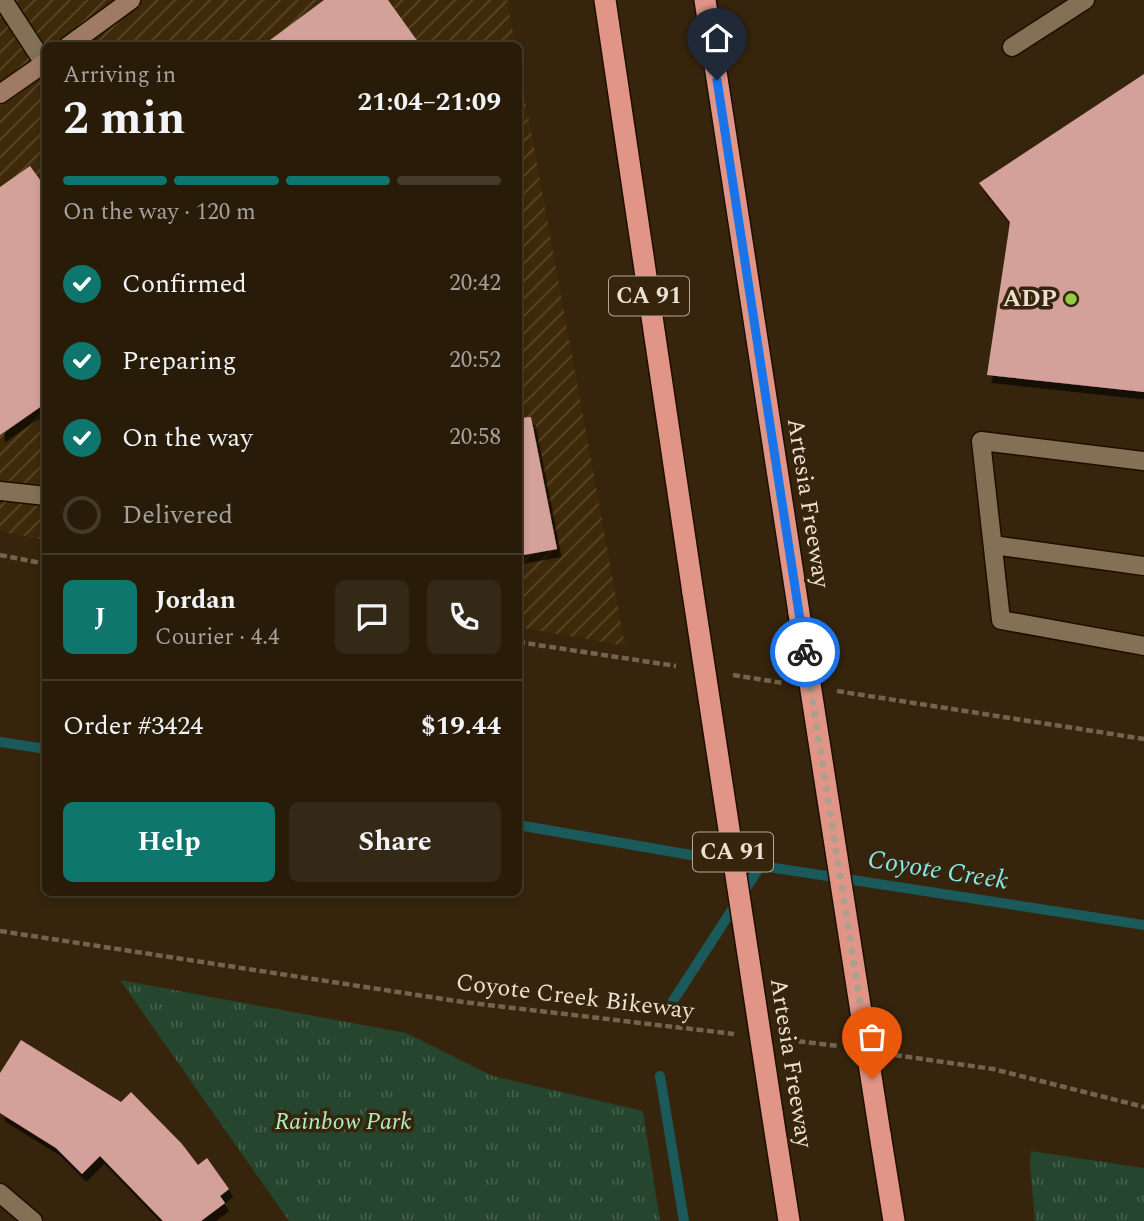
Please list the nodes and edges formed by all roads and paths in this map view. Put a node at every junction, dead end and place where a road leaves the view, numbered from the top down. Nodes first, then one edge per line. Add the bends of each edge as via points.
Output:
1 (3, 0) edge
2 (131, 0) edge
3 (605, 0) edge
4 (705, 0) edge
5 (1085, 0) edge
6 (73, 42) edge
7 (1012, 47) dead end
8 (42, 59) edge
9 (42, 66) edge
10 (0, 94) edge
11 (1144, 460) edge
12 (0, 491) edge
13 (42, 496) edge
14 (993, 545) junction
15 (0, 555) edge
16 (42, 563) edge
17 (1144, 566) edge
18 (1144, 646) edge
19 (0, 931) edge
20 (736, 1034) dead end
21 (777, 1039) dead end
22 (845, 1047) dead end
23 (885, 1053) dead end
24 (1144, 1107) edge
25 (0, 1193) edge
26 (33, 1221) edge
27 (789, 1221) edge
28 (894, 1221) edge

1 - 8 street
2 - 6 main road
3 - 27 highway, Artesia Freeway / CA 91, bridge
4 - 28 highway, Artesia Freeway, bridge
5 - 7 street
9 - 10 main road
11 - 14 street via 981,440
12 - 13 street
14 - 17 street
14 - 18 street via 1001,620
15 - 16 path
19 - 20 path, Coyote Creek Bikeway via 463,1002
21 - 22 path
23 - 24 path via 993,1069
25 - 26 street

